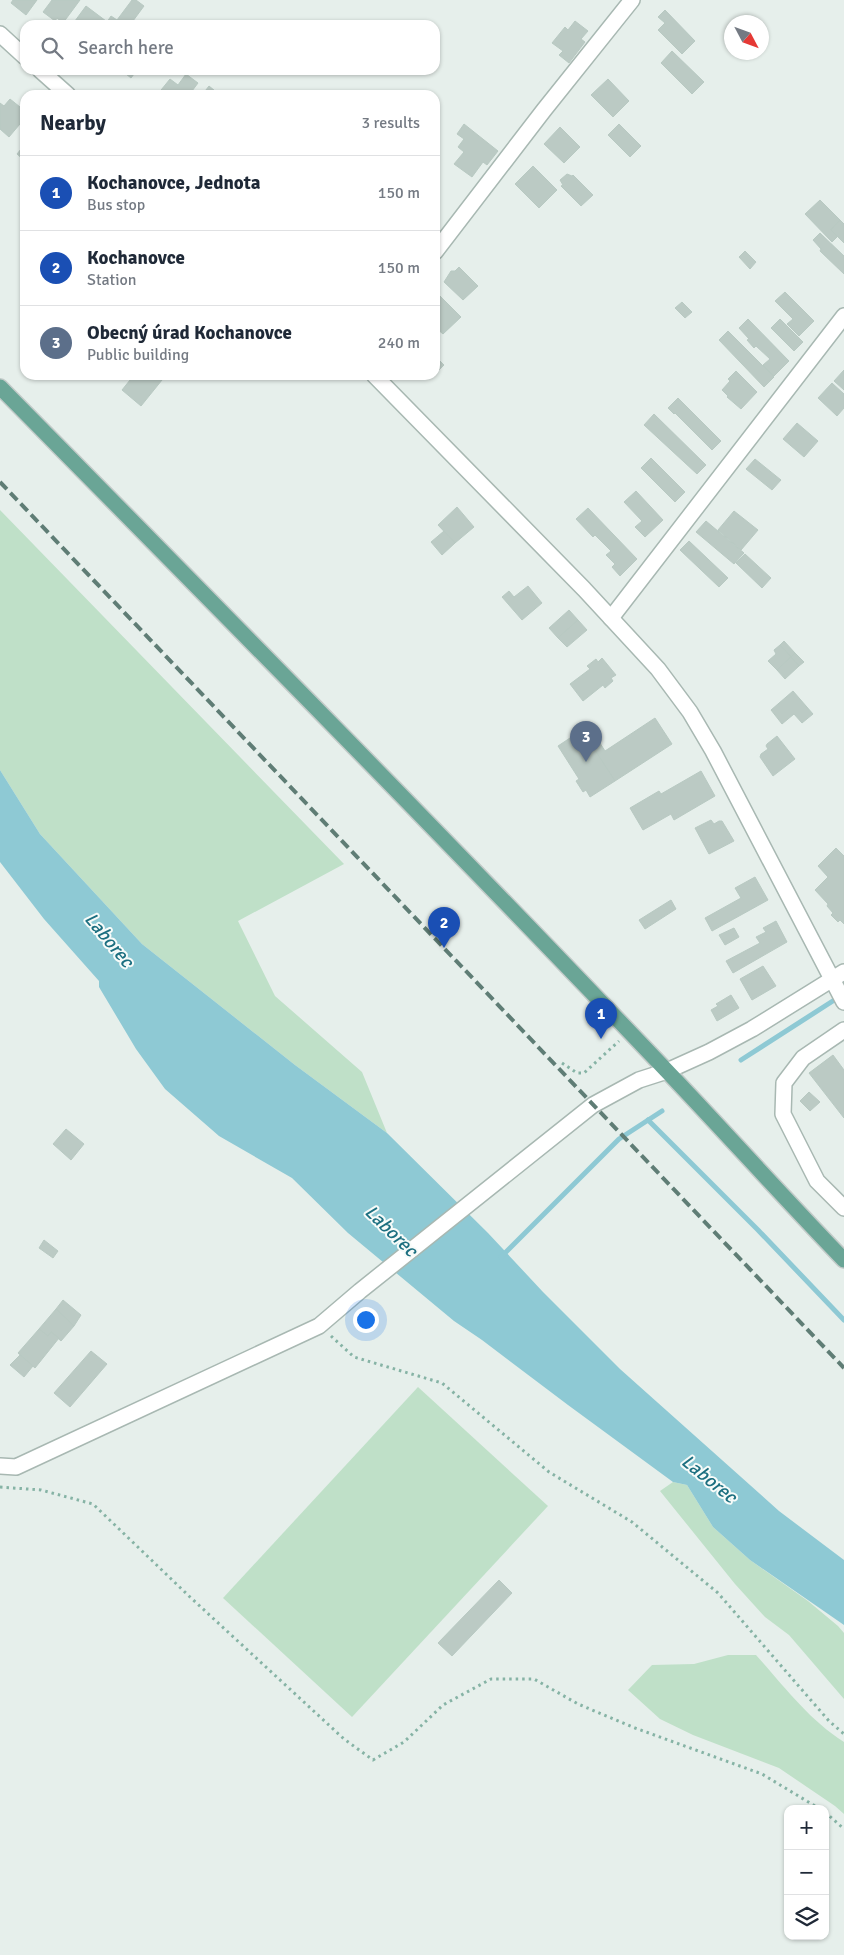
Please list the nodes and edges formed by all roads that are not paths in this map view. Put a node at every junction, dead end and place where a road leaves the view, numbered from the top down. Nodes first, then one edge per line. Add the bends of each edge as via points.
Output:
1 (632, 0) edge
2 (0, 34) edge
3 (20, 52) edge
4 (46, 75) edge
5 (62, 90) edge
6 (440, 245) edge
7 (844, 316) edge
8 (379, 380) edge
9 (0, 387) edge
10 (612, 618) junction
11 (839, 986) edge
12 (844, 1030) edge
13 (667, 1071) junction
14 (844, 1208) edge
15 (844, 1260) edge
16 (0, 1466) edge

1 - 6 street
2 - 3 street
4 - 5 street
7 - 10 street
8 - 10 street
9 - 13 main road
10 - 11 street via 658,669 690,712
11 - 13 street
12 - 14 street via 804,1058 784,1083 783,1114 817,1180
13 - 15 main road
13 - 16 street via 617,1090 593,1105 319,1326 16,1467

